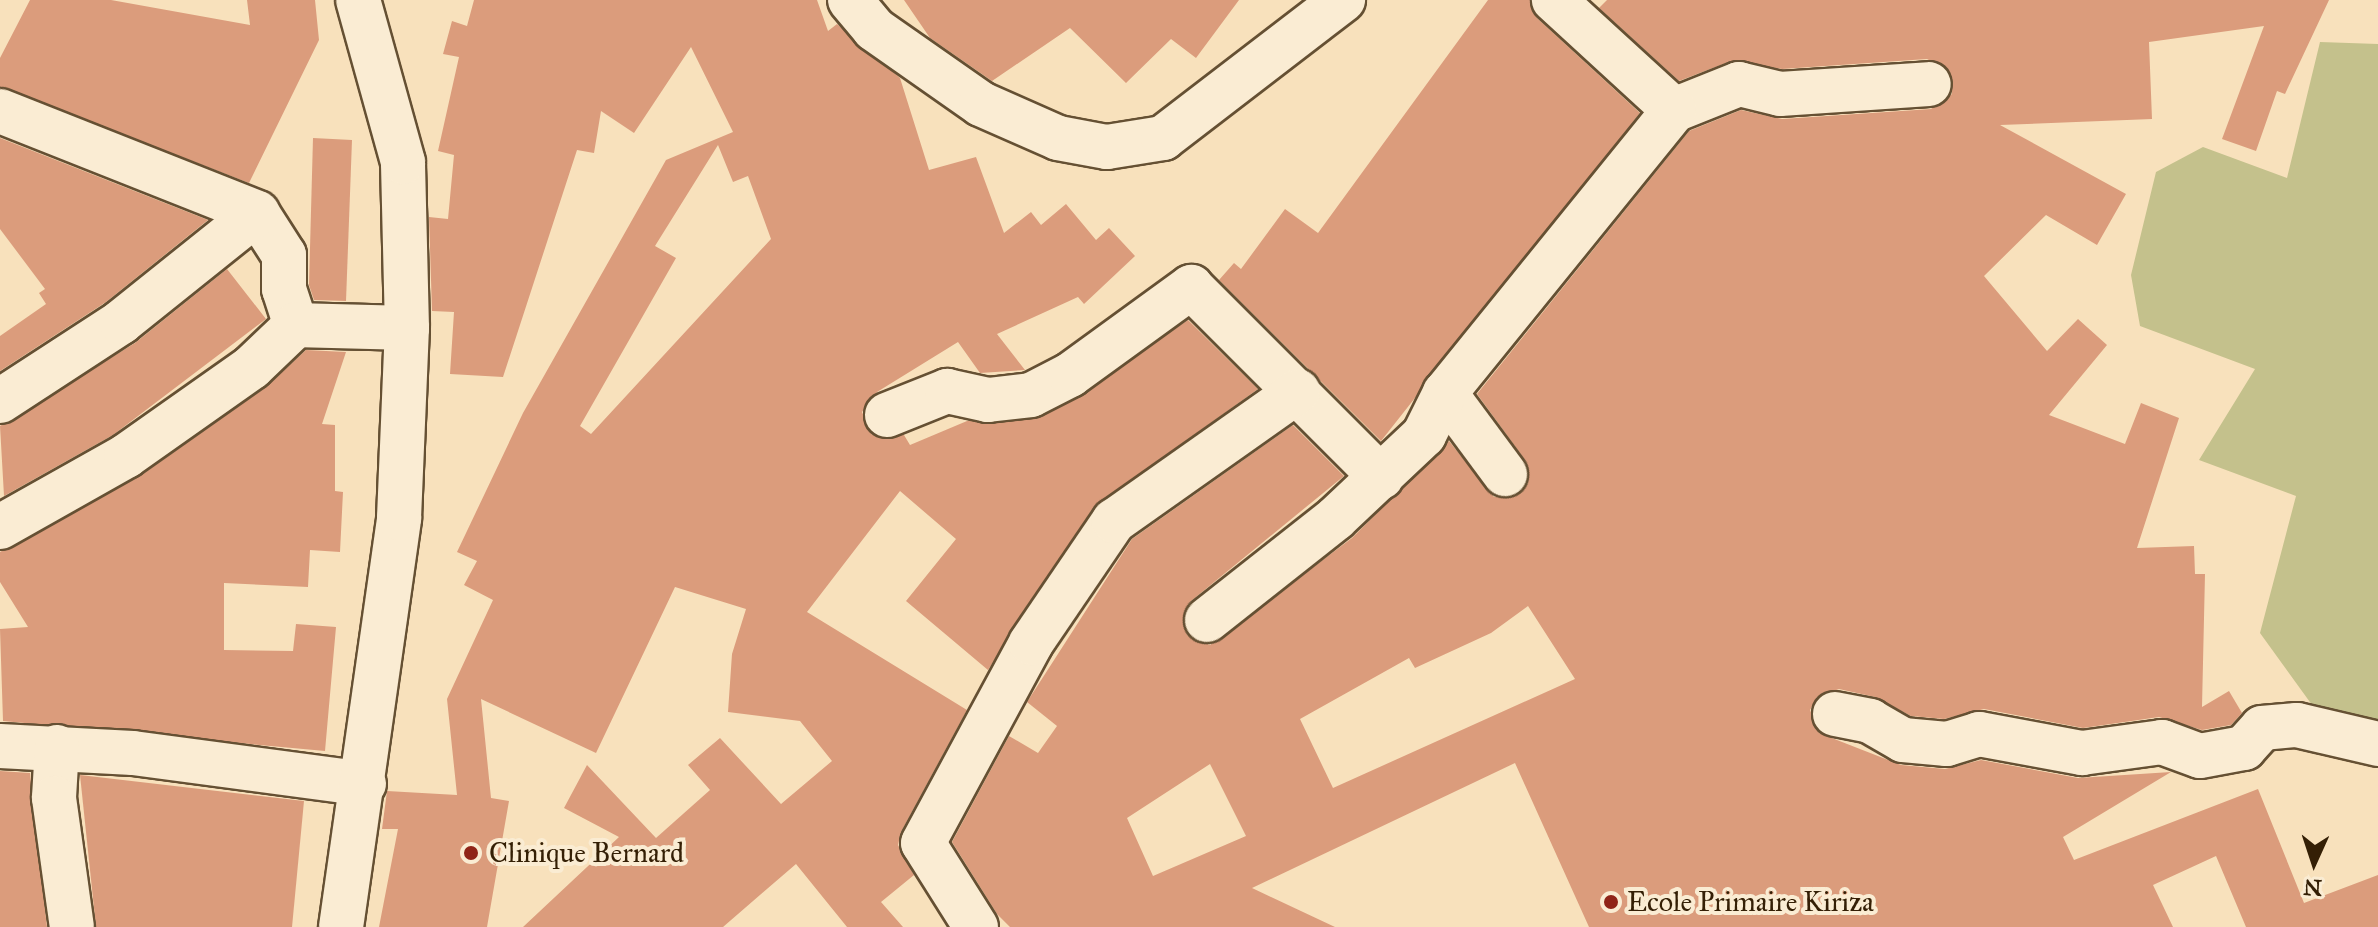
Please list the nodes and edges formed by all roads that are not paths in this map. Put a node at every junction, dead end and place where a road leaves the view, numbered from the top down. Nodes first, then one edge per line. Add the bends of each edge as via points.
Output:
1 (358, 0) edge
2 (850, 0) edge
3 (1343, 0) edge
4 (1554, 0) edge
5 (1929, 84) dead end
6 (1674, 110) junction
7 (0, 111) edge
8 (257, 213) junction
9 (296, 325) junction
10 (407, 328) junction
11 (1298, 391) junction
12 (1445, 393) junction
13 (0, 401) edge
14 (887, 415) dead end
15 (1505, 474) dead end
16 (1381, 477) junction
17 (0, 527) edge
18 (1207, 620) dead end
19 (1835, 714) dead end
20 (2378, 744) edge
21 (0, 746) edge
22 (57, 747) junction
23 (364, 784) junction
24 (72, 927) edge
25 (341, 927) edge
26 (976, 927) edge

1 - 10 street via 403,162
2 - 3 street via 874,29 981,104 1058,138 1107,147 1163,138
4 - 6 street
5 - 6 street via 1780,94 1739,84
6 - 12 street
7 - 8 street
8 - 9 street via 284,255 284,289
8 - 13 street via 121,322
9 - 10 street
9 - 17 street via 252,367 126,456
10 - 23 street via 399,518
11 - 14 street via 1191,287 1070,375 1031,395 988,400 947,391
11 - 16 street
11 - 26 street via 1114,521 1031,643 923,843
12 - 15 street
12 - 16 street via 1424,435
16 - 18 street
19 - 20 street via 1870,721 1903,740 1947,744 1979,734 2082,753 2162,742 2200,756 2244,748 2262,728 2297,725
21 - 22 street
22 - 23 street
22 - 24 street via 54,798
23 - 25 street

